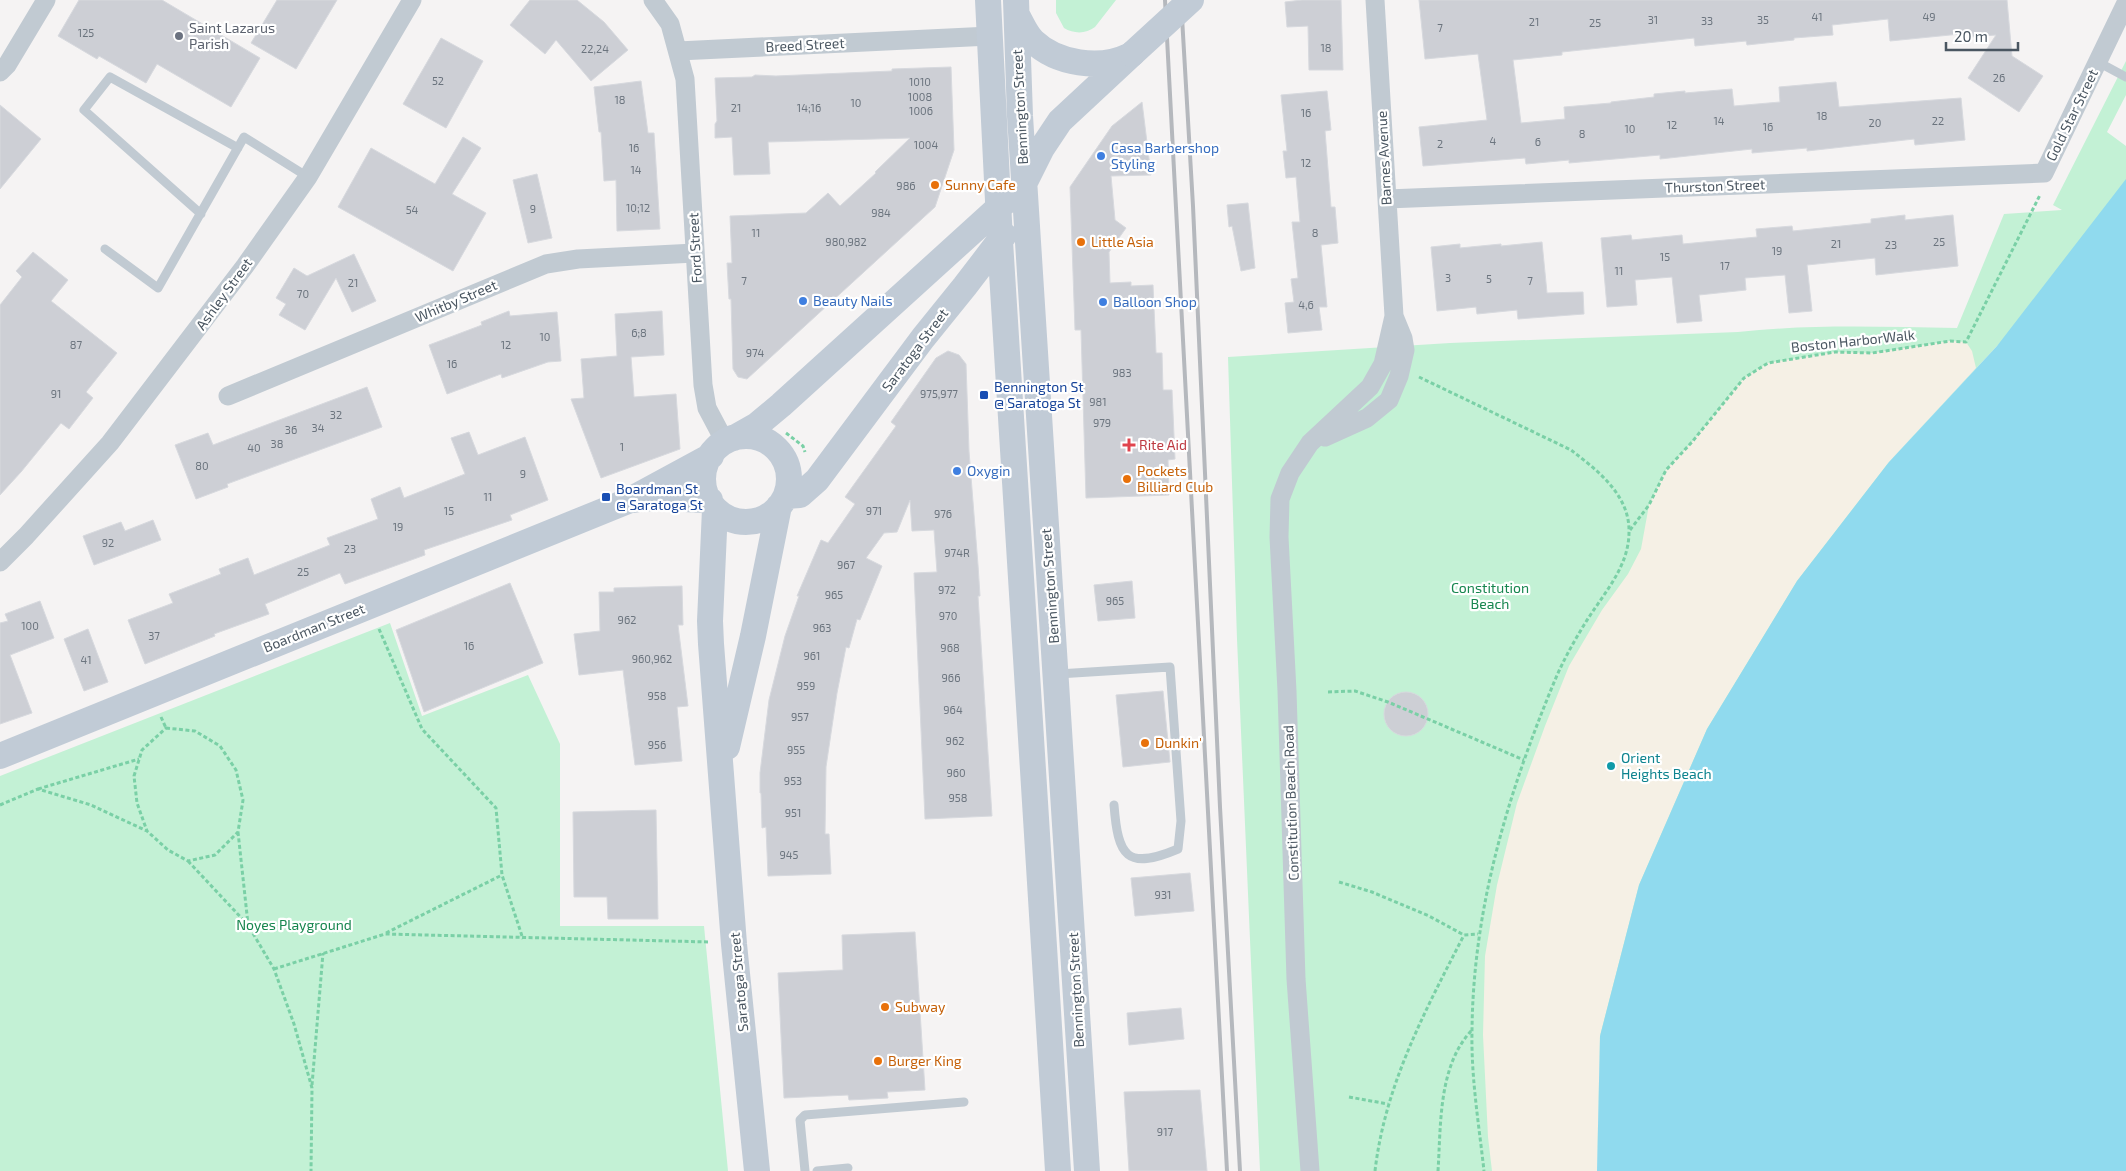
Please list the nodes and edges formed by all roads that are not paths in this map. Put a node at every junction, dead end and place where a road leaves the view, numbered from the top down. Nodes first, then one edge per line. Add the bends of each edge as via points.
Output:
1 (46, 0) edge
2 (412, 0) edge
3 (653, 0) edge
4 (988, 0) edge
5 (1191, 0) edge
6 (1376, 0) edge
7 (2126, 3) edge
8 (1016, 6) edge
9 (990, 36) junction
10 (678, 51) junction
11 (1132, 54) junction
12 (2098, 62) junction
13 (0, 72) edge
14 (2126, 77) edge
15 (238, 148) junction
16 (2044, 173) joint
17 (308, 177) junction
18 (1024, 185) junction
19 (1387, 199) junction
20 (998, 209) junction
21 (201, 214) junction
22 (1000, 241) junction
23 (105, 249) dead end
24 (696, 253) junction
25 (1394, 316) joint
26 (228, 396) dead end
27 (723, 446) junction
28 (628, 501) junction
29 (782, 501) junction
30 (712, 504) junction
31 (0, 562) edge
32 (1056, 674) junction
33 (0, 756) edge
34 (722, 792) junction
35 (1114, 805) dead end
36 (1050, 806) junction
37 (1072, 924) junction
38 (1043, 925) junction
39 (1078, 1024) junction
40 (1049, 1026) junction
41 (964, 1102) dead end
42 (848, 1168) dead end
43 (757, 1171) edge
44 (805, 1171) edge
45 (817, 1171) edge
46 (1058, 1171) edge
47 (1087, 1171) edge
48 (1310, 1171) edge

1 - 13 street
2 - 17 street, Ashley Street
3 - 10 street via 670,24
4 - 9 main road, Bennington Street
5 - 11 main road, Saratoga Street, bridge
6 - 19 street, Barnes Avenue
7 - 12 street, Gold Star Street
8 - 11 main road via 1026,33 1057,56 1099,63 1117,61
8 - 18 main road, Bennington Street
9 - 10 street, Breed Street
9 - 20 main road, Bennington Street
10 - 24 street, Ford Street via 687,100
11 - 18 main road, Saratoga Street via 1060,122 1042,148
12 - 14 lane
12 - 16 street, Gold Star Street
15 - 17 lane via 244,137
15 - 21 lane
15 - 21 lane via 110,77 84,110
16 - 19 street, Thurston Street
17 - 31 street, Ashley Street via 205,320 116,435
18 - 20 main road, Saratoga Street
18 - 22 main road, Saratoga Street
18 - 32 main road, Bennington Street
19 - 25 street, Barnes Avenue
20 - 22 main road, Bennington Street
20 - 27 main road, Saratoga Street via 781,406
21 - 23 lane via 158,288
22 - 29 main road, Saratoga Street via 926,333 817,480 800,495
22 - 36 main road, Bennington Street
24 - 26 street, Whitby Street via 578,259 546,264
24 - 27 street, Ford Street via 704,396
25 - 48 street, Constitution Beach Road via 1383,364 1370,387 1310,443 1290,474 1280,499 1296,979
27 - 28 main road, Boardman Street
27 - 29 main road via 753,437 778,451 789,477
27 - 30 main road via 704,473 706,492
28 - 30 main road, Boardman Street via 648,498
28 - 33 main road, Boardman Street
29 - 30 main road via 767,517 749,522 730,519
29 - 34 main road, Saratoga Street via 731,724
30 - 34 main road, Saratoga Street via 710,621
32 - 35 lane via 1170,667 1181,821 1178,849 1146,860 1133,858 1123,849 1116,831
32 - 36 main road, Bennington Street
34 - 43 main road, Saratoga Street
36 - 37 main road, Bennington Street
36 - 38 main road, Bennington Street
37 - 38 main road
37 - 39 main road, Bennington Street
38 - 40 main road, Bennington Street
39 - 40 main road
39 - 47 main road, Bennington Street
40 - 46 main road, Bennington Street
41 - 44 lane via 805,1115 800,1120
42 - 45 lane

